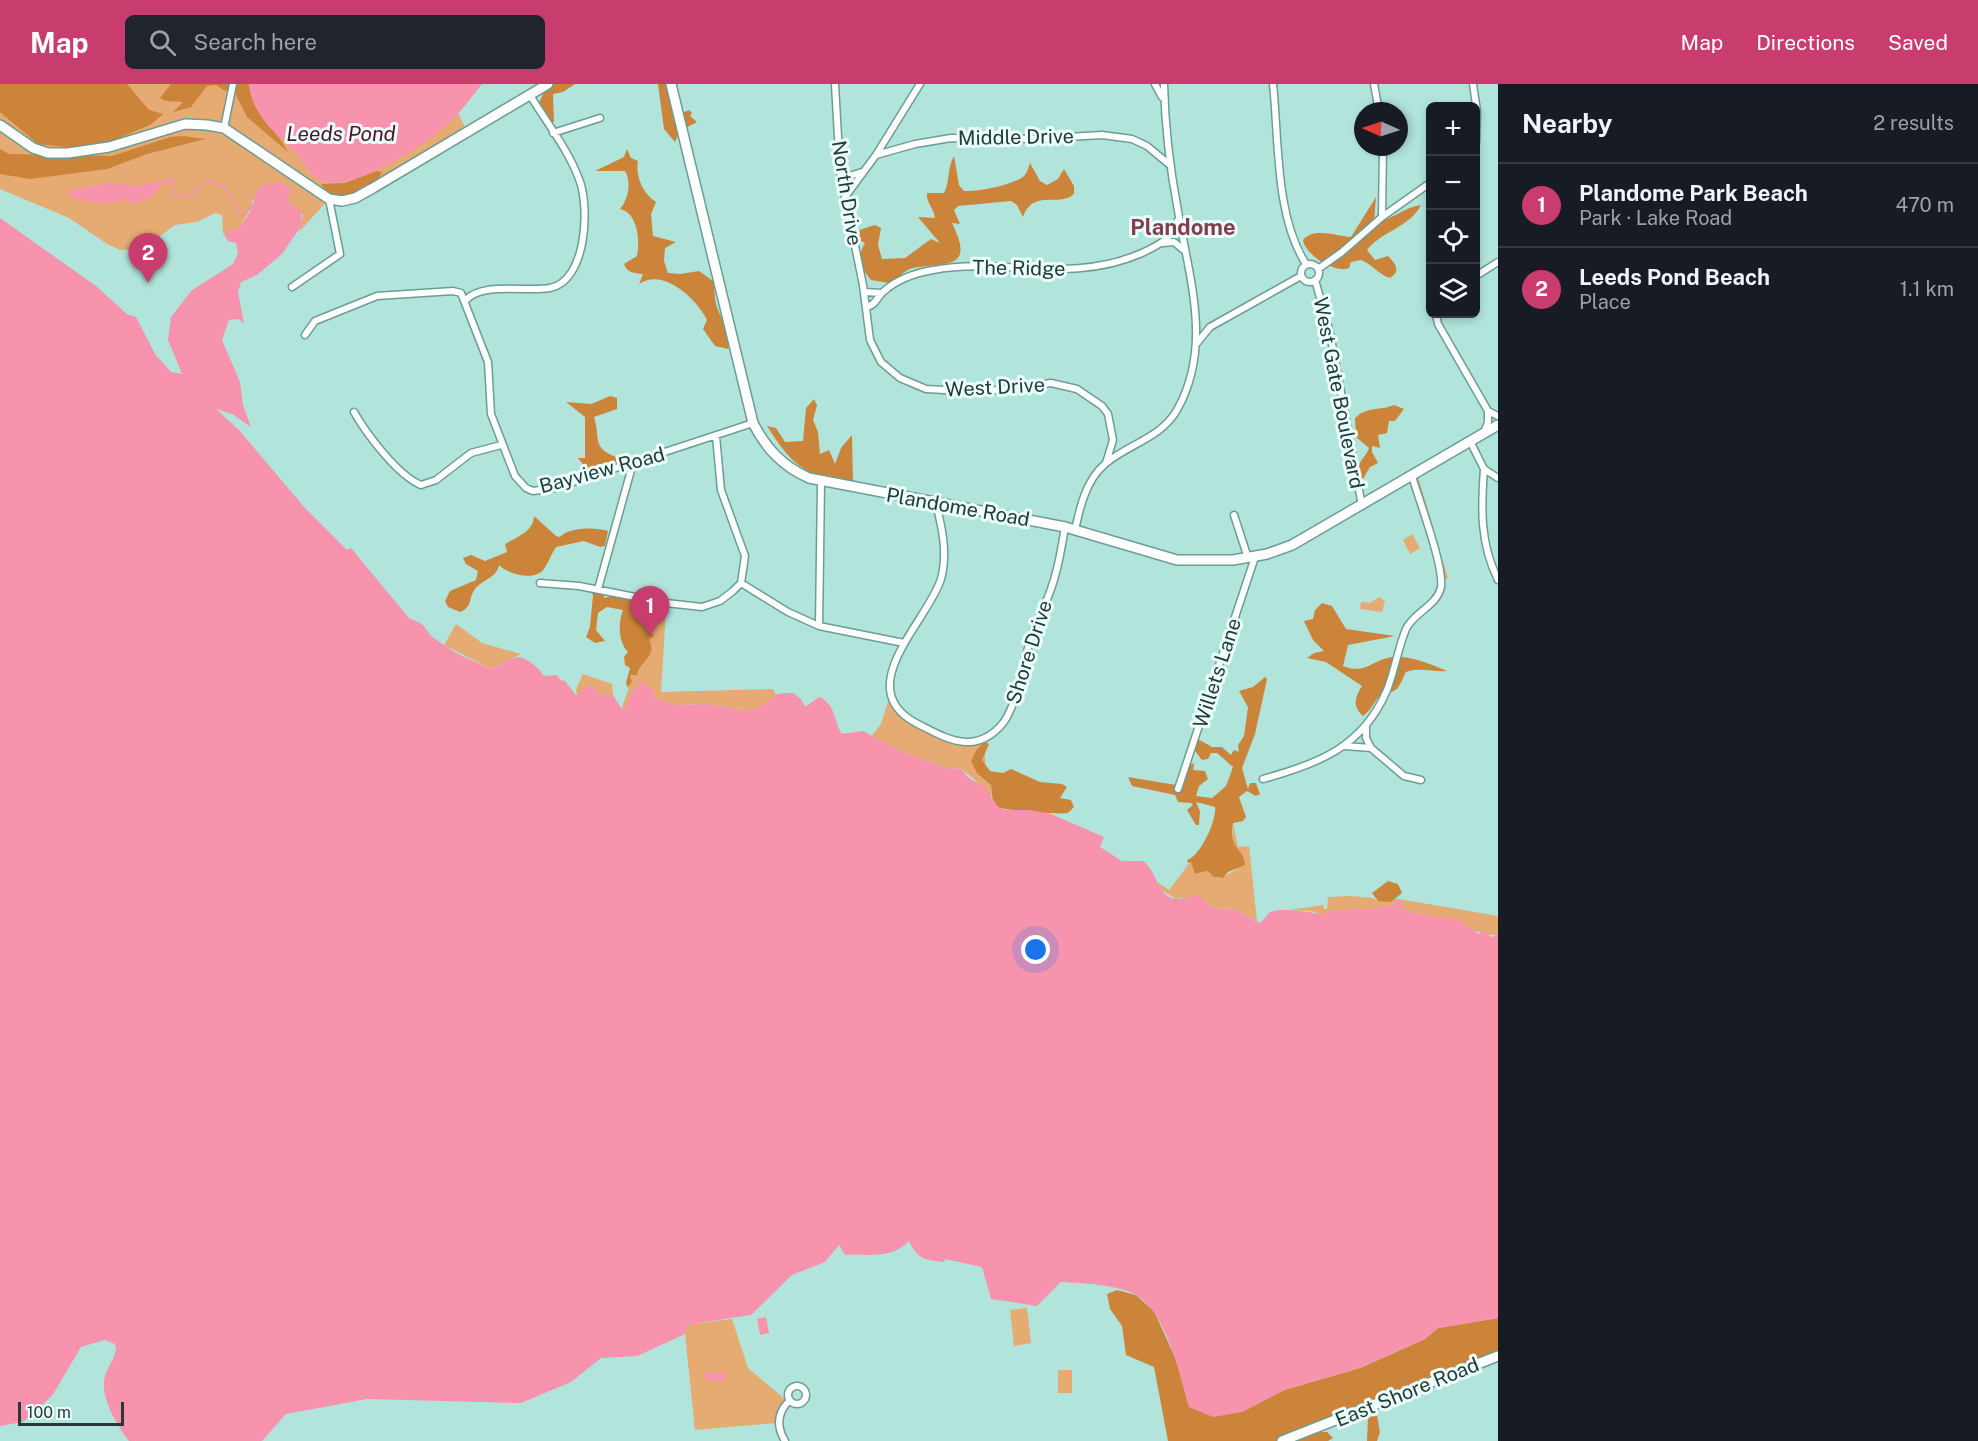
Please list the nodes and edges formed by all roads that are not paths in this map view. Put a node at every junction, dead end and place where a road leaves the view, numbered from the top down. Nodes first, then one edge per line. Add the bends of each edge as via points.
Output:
1 (233, 84) edge
2 (548, 84) edge
3 (671, 84) edge
4 (835, 84) edge
5 (921, 84) edge
6 (1155, 84) edge
7 (1164, 84) edge
8 (1273, 84) edge
9 (1374, 84) edge
10 (1473, 84) edge
11 (530, 95) junction
12 (1164, 101) junction
13 (1377, 102) edge
14 (1476, 102) edge
15 (600, 118) dead end
16 (0, 125) edge
17 (224, 128) junction
18 (553, 133) junction
19 (876, 155) junction
20 (1383, 156) edge
21 (1170, 165) junction
22 (840, 172) junction
23 (862, 172) junction
24 (1426, 186) edge
25 (845, 197) junction
26 (329, 199) junction
27 (1179, 216) junction
28 (1382, 217) junction
29 (1160, 244) junction
30 (1187, 253) junction
31 (1498, 262) edge
32 (1306, 264) junction
33 (1318, 269) junction
34 (1480, 273) edge
35 (1301, 276) junction
36 (1315, 280) junction
37 (292, 287) dead end
38 (864, 292) junction
39 (881, 293) junction
40 (466, 300) junction
41 (866, 304) junction
42 (1437, 318) edge
43 (1197, 321) junction
44 (1210, 327) junction
45 (305, 335) dead end
46 (1196, 346) junction
47 (1488, 411) junction
48 (354, 412) dead end
49 (1498, 416) edge
50 (753, 423) junction
51 (1498, 425) edge
52 (1484, 433) junction
53 (716, 436) junction
54 (1113, 440) junction
55 (1470, 441) junction
56 (501, 445) junction
57 (1127, 451) junction
58 (633, 463) junction
59 (1106, 463) junction
60 (1484, 469) junction
61 (1412, 476) junction
62 (1498, 478) edge
63 (821, 483) junction
64 (936, 503) junction
65 (1362, 506) junction
66 (1234, 515) dead end
67 (1065, 527) junction
68 (1075, 530) junction
69 (1251, 557) junction
70 (1498, 580) edge
71 (540, 583) dead end
72 (741, 583) junction
73 (598, 589) junction
74 (819, 626) junction
75 (904, 643) junction
76 (1366, 725) junction
77 (1345, 746) junction
78 (1371, 748) junction
79 (1263, 779) dead end
80 (1421, 780) dead end
81 (1178, 789) dead end
82 (1498, 1356) edge
83 (789, 1401) dead end
84 (785, 1441) edge
85 (1282, 1441) edge

1 - 17 street
2 - 11 main road
3 - 50 main road, Plandome Road
4 - 22 street, North Drive
5 - 19 street
6 - 12 street
7 - 12 street
8 - 32 street via 1284,199 1296,245
9 - 13 street
10 - 14 street
11 - 18 street
11 - 26 main road via 373,188 348,199
12 - 21 street
15 - 18 street
16 - 17 main road via 33,148 48,153 109,147 185,124
17 - 26 main road
18 - 40 street via 578,174 582,190 582,246 575,269 565,281 552,287 478,291
19 - 21 street, Middle Drive via 951,138 1102,135 1132,139
19 - 23 street
20 - 28 street
21 - 27 street
22 - 23 street via 849,176
22 - 25 street, North Drive
23 - 25 street
24 - 28 street
25 - 38 street, North Drive
26 - 37 street via 340,254
27 - 29 street, The Ridge via 1172,233
27 - 30 street
28 - 33 street
29 - 30 street via 1174,242
29 - 39 street, The Ridge via 1133,257 1093,267 1053,271 935,269 908,277
30 - 43 street
31 - 34 street
32 - 33 street
32 - 35 street via 1301,268
33 - 36 street
35 - 36 street via 1306,281
35 - 44 street
36 - 65 street, West Gate Boulevard via 1330,333
38 - 39 street
38 - 41 street, North Drive
39 - 41 street, The Ridge via 874,304
40 - 45 street via 453,291 381,294 315,321
40 - 56 street, Bayview Road via 488,362 491,414
41 - 54 street, West Drive via 874,351 890,372 909,383 959,392 1051,382 1067,386 1088,394 1102,406 1108,414
42 - 47 street
43 - 44 street
43 - 46 street
44 - 46 street
46 - 57 street via 1190,380 1175,413 1150,438
47 - 49 street
47 - 52 street
48 - 56 street via 405,475 421,484 436,480 471,453
50 - 53 street, Bayview Road
50 - 63 main road, Plandome Road via 779,460
51 - 52 main road, Plandome Road
52 - 55 main road, Plandome Road
53 - 58 street, Bayview Road
53 - 72 street via 721,490 743,546
54 - 57 street
54 - 59 street
55 - 60 street
55 - 61 main road, Plandome Road
56 - 58 street, Bayview Road via 519,482 533,491 555,488
57 - 59 street
58 - 73 street
59 - 68 street via 1085,495
60 - 62 street
60 - 70 street via 1482,528
61 - 65 main road, Plandome Road
61 - 76 street via 1438,564 1440,587 1433,601 1407,626 1386,691
63 - 64 main road, Plandome Road
63 - 74 street
64 - 67 main road, Plandome Road
64 - 75 street, Shore Drive via 944,536 941,579
65 - 69 main road, Plandome Road via 1292,545
66 - 69 street
67 - 68 main road, Plandome Road
67 - 75 street, Shore Drive via 1056,574 1032,634 1015,700 1005,721 991,735 958,742 899,712 892,699 891,682
68 - 69 main road, Plandome Road via 1177,560 1205,562
69 - 81 street, Willets Lane
71 - 73 street
72 - 73 street via 720,601 702,607
72 - 74 street
74 - 75 street
76 - 77 street
76 - 78 street
77 - 78 street
77 - 79 street via 1308,767
78 - 80 street via 1404,776
82 - 85 main road, East Shore Road
83 - 84 street via 780,1413 779,1426

